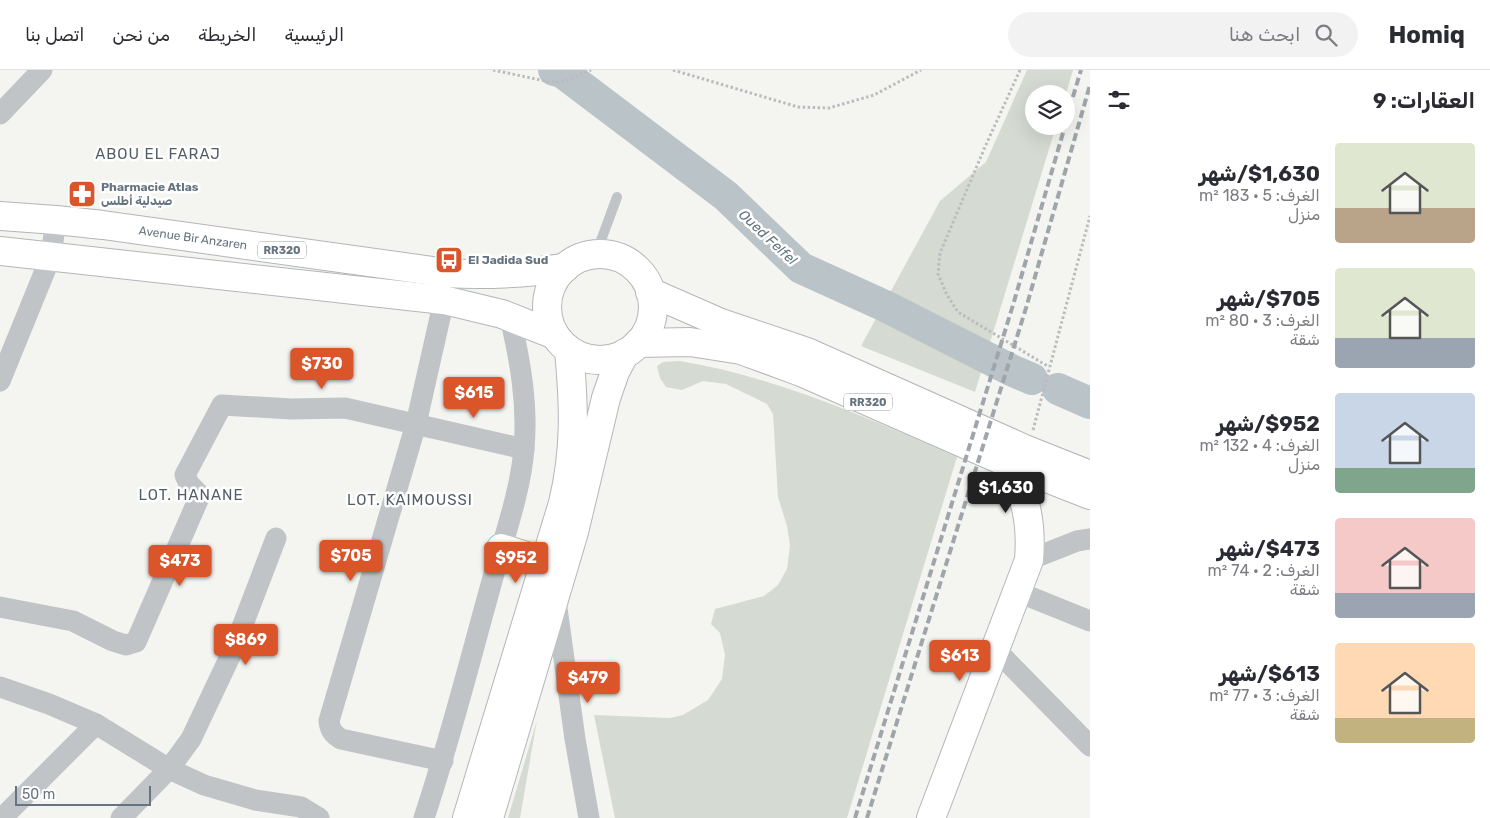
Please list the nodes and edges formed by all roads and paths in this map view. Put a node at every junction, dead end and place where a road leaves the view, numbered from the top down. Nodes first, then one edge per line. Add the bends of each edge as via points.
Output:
1 (42, 70) edge
2 (493, 70) edge
3 (592, 70) edge
4 (673, 70) edge
5 (922, 70) edge
6 (1020, 70) edge
7 (0, 114) edge
8 (617, 197) dead end
9 (0, 216) edge
10 (1090, 216) edge
11 (56, 220) junction
12 (0, 251) edge
13 (596, 254) junction
14 (51, 256) junction
15 (565, 268) junction
16 (650, 292) junction
17 (444, 300) junction
18 (510, 317) junction
19 (562, 343) junction
20 (631, 348) junction
21 (1050, 367) junction
22 (0, 382) edge
23 (416, 424) junction
24 (524, 449) junction
25 (1017, 456) junction
26 (1090, 475) edge
27 (1090, 495) edge
28 (276, 538) dead end
29 (1090, 539) edge
30 (501, 548) junction
31 (1029, 560) junction
32 (545, 562) junction
33 (1018, 592) junction
34 (555, 596) junction
35 (0, 607) edge
36 (1090, 621) edge
37 (996, 650) junction
38 (2, 691) edge
39 (96, 724) junction
40 (1090, 746) edge
41 (443, 761) junction
42 (169, 768) junction
43 (2, 818) edge
44 (121, 818) edge
45 (319, 818) edge
46 (424, 818) edge
47 (467, 818) edge
48 (489, 818) edge
49 (589, 818) edge
50 (930, 818) edge

1 - 7 street
2 - 3 path via 555,83
4 - 5 path via 798,107 829,108 874,95
6 - 21 path via 940,254 938,274 958,312
8 - 13 lane
9 - 11 main road, Avenue Bir Anzaren / RR320
10 - 21 path
11 - 14 street
11 - 15 main road, Avenue Bir Anzaren / RR320 via 447,273 506,274
12 - 14 main road, RR320
13 - 15 main road, RR320 via 585,256
13 - 16 main road via 614,256 630,264 646,281
14 - 17 main road, RR320
14 - 22 street
15 - 19 main road, RR320 via 552,284 547,305 549,321
16 - 20 main road via 652,303 645,334
16 - 25 main road, RR320 via 721,323 814,355
17 - 18 main road, RR320
17 - 23 street
18 - 19 main road, RR320
18 - 24 street via 523,383
19 - 20 main road, RR320 via 579,356 602,360
19 - 32 main road via 573,394 573,449 563,503
20 - 25 main road, RR320 via 690,342 741,350
20 - 34 main road via 615,372 606,398
21 - 25 path
23 - 24 street
23 - 35 street via 345,408 222,405 185,475 198,492 198,500 136,642 126,645 113,642 73,620
23 - 41 street via 329,721 330,729 341,739
24 - 30 street
25 - 26 main road, RR320
25 - 27 main road, RR320
25 - 31 main road via 1017,480 1026,506 1031,539
28 - 42 street via 234,648 191,739
29 - 31 street via 1077,540
30 - 32 main road
30 - 41 street
31 - 33 main road
32 - 47 main road
33 - 36 street
33 - 37 main road
34 - 48 main road
34 - 49 street
37 - 40 street
37 - 50 main road
38 - 39 street via 49,704
39 - 42 street
39 - 43 street
41 - 46 street
42 - 44 street
42 - 45 street via 204,785 255,800 301,807

